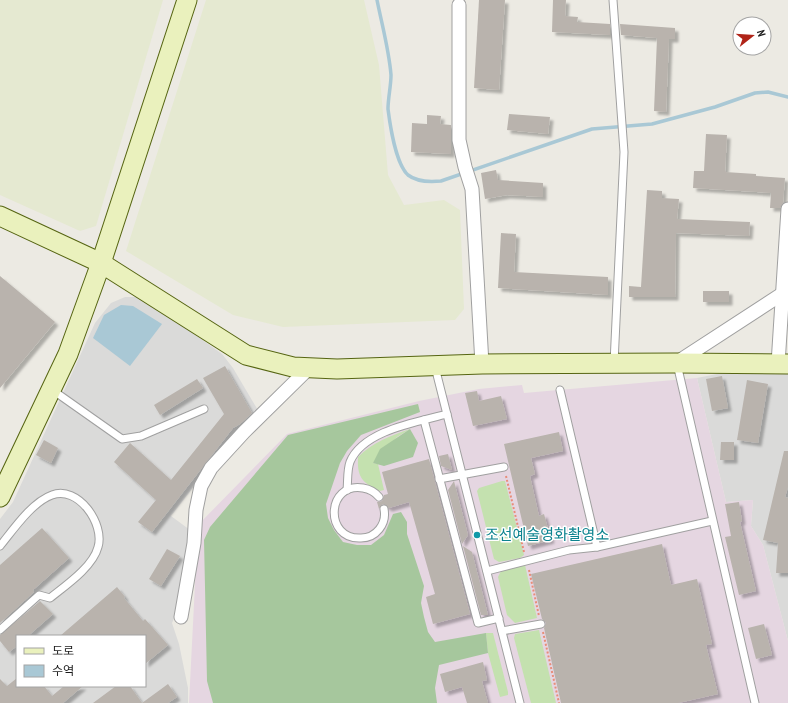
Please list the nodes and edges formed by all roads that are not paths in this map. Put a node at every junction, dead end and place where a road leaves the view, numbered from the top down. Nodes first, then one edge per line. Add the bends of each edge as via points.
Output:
1 (187, 0) edge
2 (613, 0) edge
3 (459, 5) dead end
4 (788, 209) edge
5 (0, 216) edge
6 (101, 263) junction
7 (782, 294) junction
8 (676, 363) junction
9 (482, 364) junction
10 (614, 364) junction
11 (783, 364) edge
12 (435, 366) junction
13 (310, 367) junction
14 (51, 388) junction
15 (560, 390) dead end
16 (204, 409) dead end
17 (447, 414) junction
18 (424, 420) junction
19 (504, 467) road end
20 (462, 474) junction
21 (439, 479) junction
22 (348, 490) junction
23 (0, 497) edge
24 (379, 497) dead end
25 (384, 509) dead end
26 (712, 521) junction
27 (0, 546) edge
28 (597, 547) junction
29 (487, 571) junction
30 (181, 617) dead end
31 (499, 618) junction
32 (541, 624) road end
33 (0, 630) edge
34 (502, 631) junction
35 (520, 703) edge
36 (755, 703) edge

1 - 6 main road
2 - 10 lane via 624,152
3 - 9 street via 459,140 472,190
4 - 7 street
5 - 6 main road
6 - 13 main road via 246,355 293,367
6 - 14 main road via 68,354
7 - 8 street
7 - 11 street
8 - 10 main road
8 - 11 main road
8 - 26 lane
9 - 10 main road
9 - 12 main road
12 - 13 main road via 337,369
12 - 17 lane
13 - 30 street via 211,468 201,486
14 - 16 lane via 122,439 141,436
14 - 23 main road
15 - 28 lane
17 - 18 lane
17 - 20 lane
18 - 21 lane
18 - 22 lane via 390,430 359,448 350,462
19 - 20 lane
20 - 21 lane
20 - 29 lane
21 - 31 lane via 478,623
22 - 24 lane via 358,487 369,489
22 - 25 lane via 339,496 334,506 337,527 345,535 355,539 366,538 376,533 382,525
26 - 28 lane
26 - 36 lane
27 - 33 lane via 30,510 51,495 62,493 74,496 85,506 95,517 99,532 98,548 74,580 50,598 39,595
28 - 29 lane via 569,550
29 - 31 lane
31 - 34 lane
32 - 34 lane
34 - 35 lane

